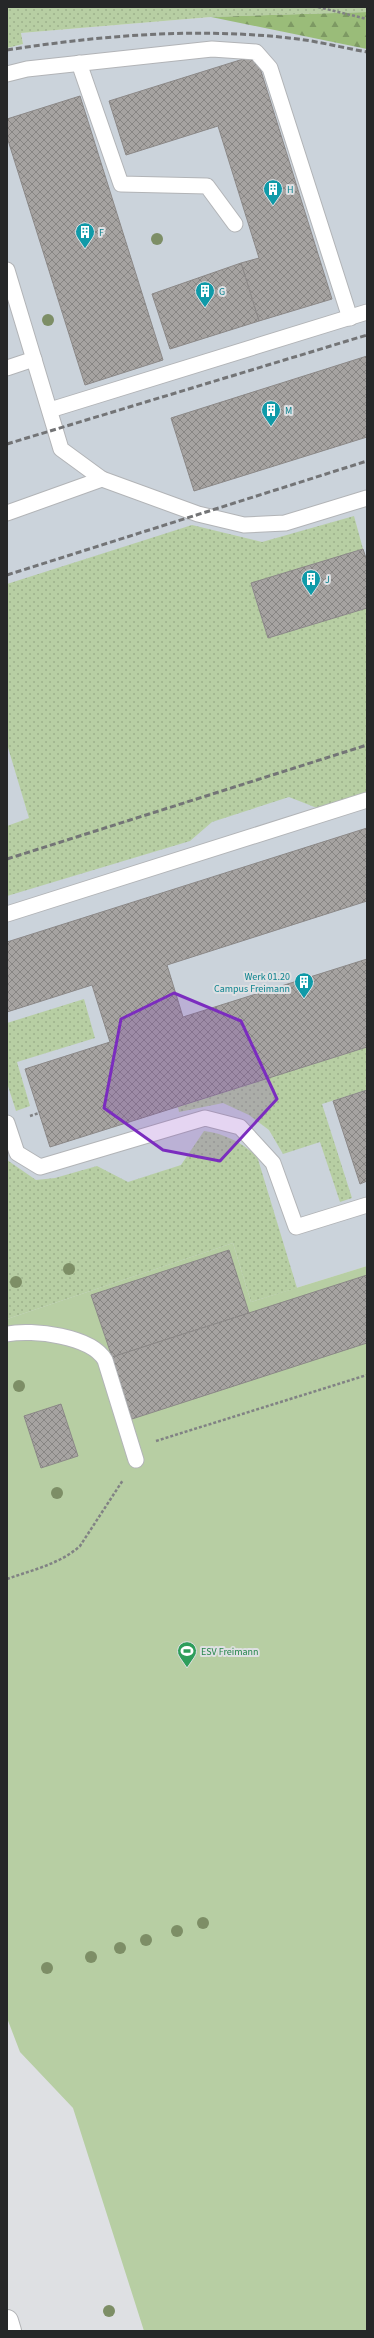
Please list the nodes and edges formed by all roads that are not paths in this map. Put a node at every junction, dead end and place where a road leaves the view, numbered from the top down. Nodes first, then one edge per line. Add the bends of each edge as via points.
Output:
1 (79, 63) junction
2 (7, 74) edge
3 (236, 224) dead end
4 (7, 270) edge
5 (367, 312) edge
6 (350, 318) junction
7 (34, 359) junction
8 (7, 368) edge
9 (50, 410) junction
10 (102, 478) junction
11 (367, 498) edge
12 (7, 513) edge
13 (367, 800) edge
14 (7, 914) edge
15 (7, 1123) edge
16 (367, 1205) edge
17 (7, 1334) edge
18 (136, 1460) road end
19 (7, 2321) edge
20 (10, 2331) edge

1 - 2 lane
1 - 3 lane via 121,184 207,186
1 - 6 lane via 212,50 256,52 270,68
4 - 7 lane
5 - 6 lane
6 - 9 lane
7 - 8 lane
7 - 9 lane
9 - 10 lane via 62,449
10 - 11 lane via 198,514 244,525 285,523
10 - 12 lane
13 - 14 lane
15 - 16 lane via 17,1153 40,1167 205,1118 240,1127 273,1163 296,1227
17 - 18 lane via 18,1332 62,1338 81,1342 101,1352
19 - 20 street

